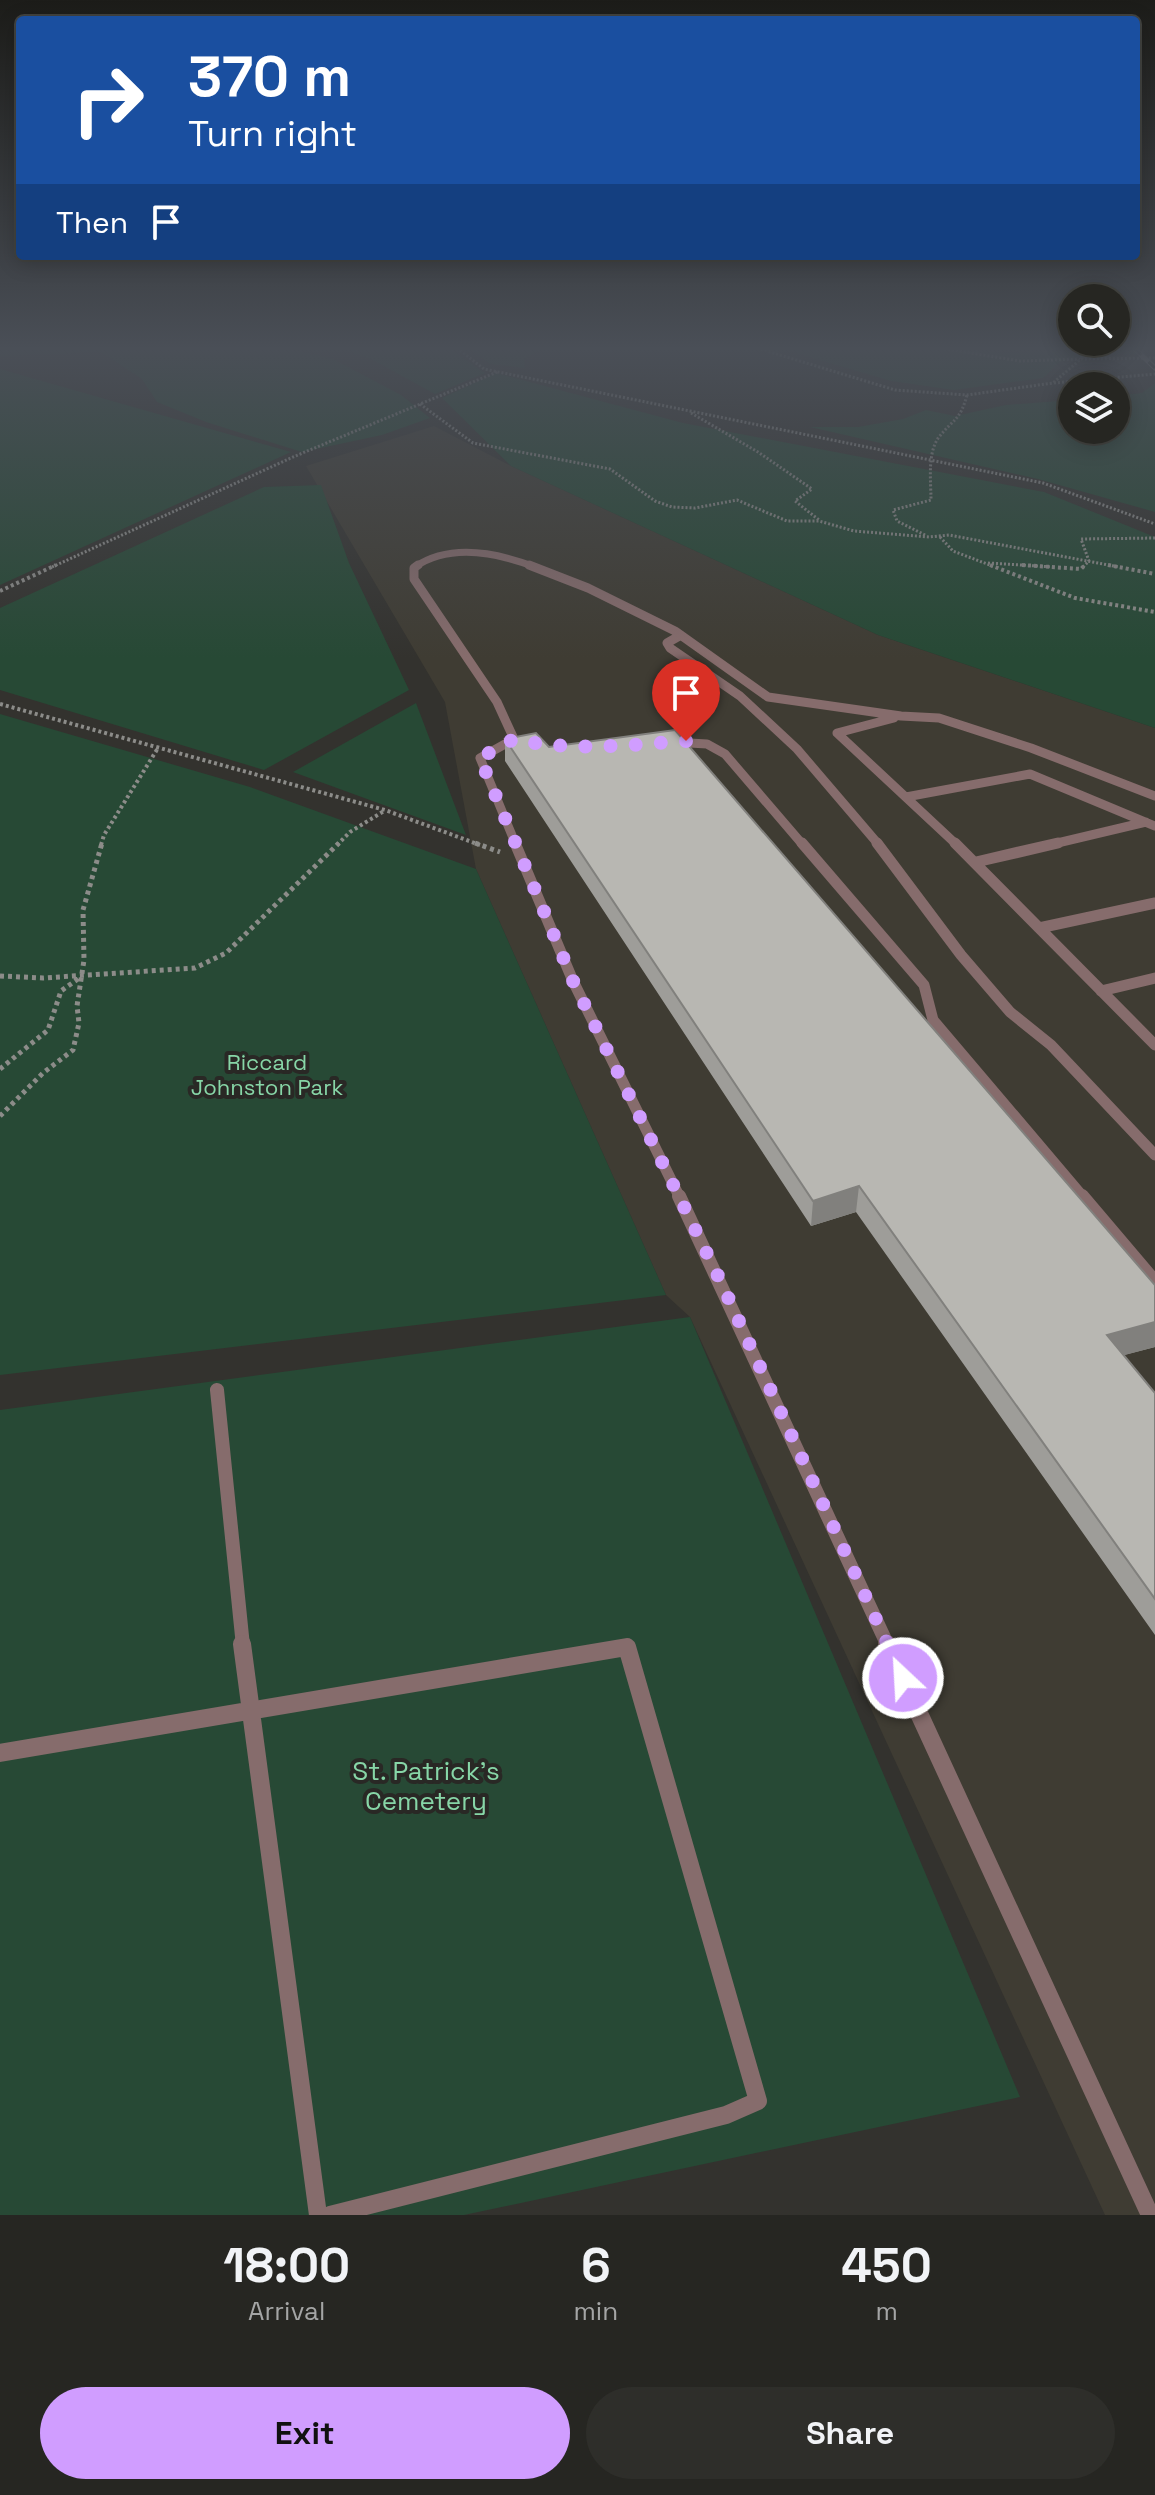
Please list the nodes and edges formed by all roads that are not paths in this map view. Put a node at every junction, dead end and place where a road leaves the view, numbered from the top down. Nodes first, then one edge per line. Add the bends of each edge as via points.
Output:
1 (681, 635) junction
2 (901, 716) junction
3 (661, 743) edge
4 (1155, 796) edge
5 (906, 797) junction
6 (1150, 824) edge
7 (976, 862) junction
8 (1155, 903) edge
9 (1039, 928) junction
10 (1155, 978) edge
11 (1101, 991) junction
12 (1155, 1045) edge
13 (1155, 1155) edge
14 (1155, 1282) edge
15 (217, 1390) dead end
16 (249, 1711) junction
17 (0, 1753) edge
18 (318, 2215) edge
19 (330, 2215) edge
20 (1150, 2215) edge

1 - 2 lane via 768,697
1 - 13 lane via 669,639 670,648 740,696 797,749 860,820 1010,1012 1051,1045
1 - 20 lane via 588,588 511,558 446,554 414,568 414,579 519,740 480,758 520,859 573,981 721,1282
2 - 4 lane via 939,718
2 - 5 lane via 837,733
3 - 14 lane via 697,742 725,754 924,985 933,1020
5 - 6 lane via 1030,774
5 - 7 lane
6 - 7 lane
7 - 9 lane
8 - 9 lane
9 - 11 lane
10 - 11 lane
11 - 12 lane
15 - 16 lane
16 - 17 lane
16 - 18 lane
16 - 19 lane via 627,1647 758,2101 726,2115

